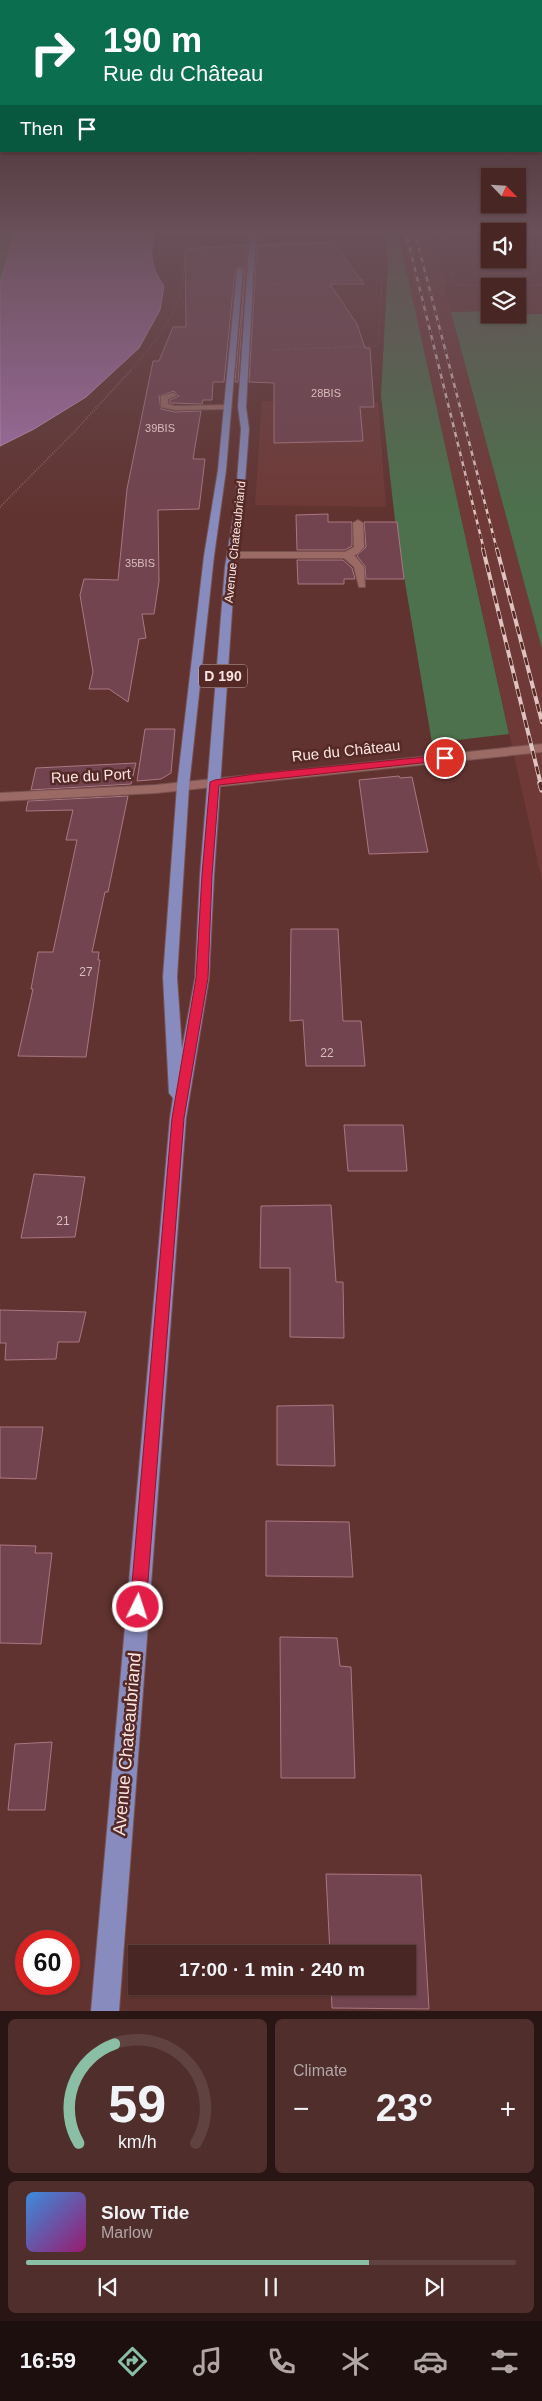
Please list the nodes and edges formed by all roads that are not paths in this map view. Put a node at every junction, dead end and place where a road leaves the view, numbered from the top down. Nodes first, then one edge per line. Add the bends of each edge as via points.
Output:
1 (235, 327) edge
2 (247, 327) edge
3 (173, 394) dead end
4 (228, 407) junction
5 (358, 523) dead end
6 (232, 555) junction
7 (346, 555) junction
8 (362, 585) dead end
9 (542, 748) edge
10 (215, 782) junction
11 (183, 786) junction
12 (0, 796) edge
13 (178, 1118) junction
14 (105, 2011) edge

1 - 4 main road, Avenue Chateaubriand / D 190
2 - 6 main road, Avenue Chateaubriand / D 190 via 240,508
3 - 4 street via 164,398 164,405 175,408
4 - 11 main road, Avenue Chateaubriand / D 190
5 - 7 street via 360,547
6 - 7 street
6 - 10 main road, Avenue Chateaubriand / D 190
7 - 8 street via 359,564
9 - 10 street, Rue du Château
10 - 11 street, Rue du Château
10 - 13 main road, Avenue Chateaubriand / D 190 via 202,978
11 - 12 street, Rue du Port
11 - 13 main road, Avenue Chateaubriand / D 190 via 170,977
13 - 14 main road, Avenue Chateaubriand / D 190

